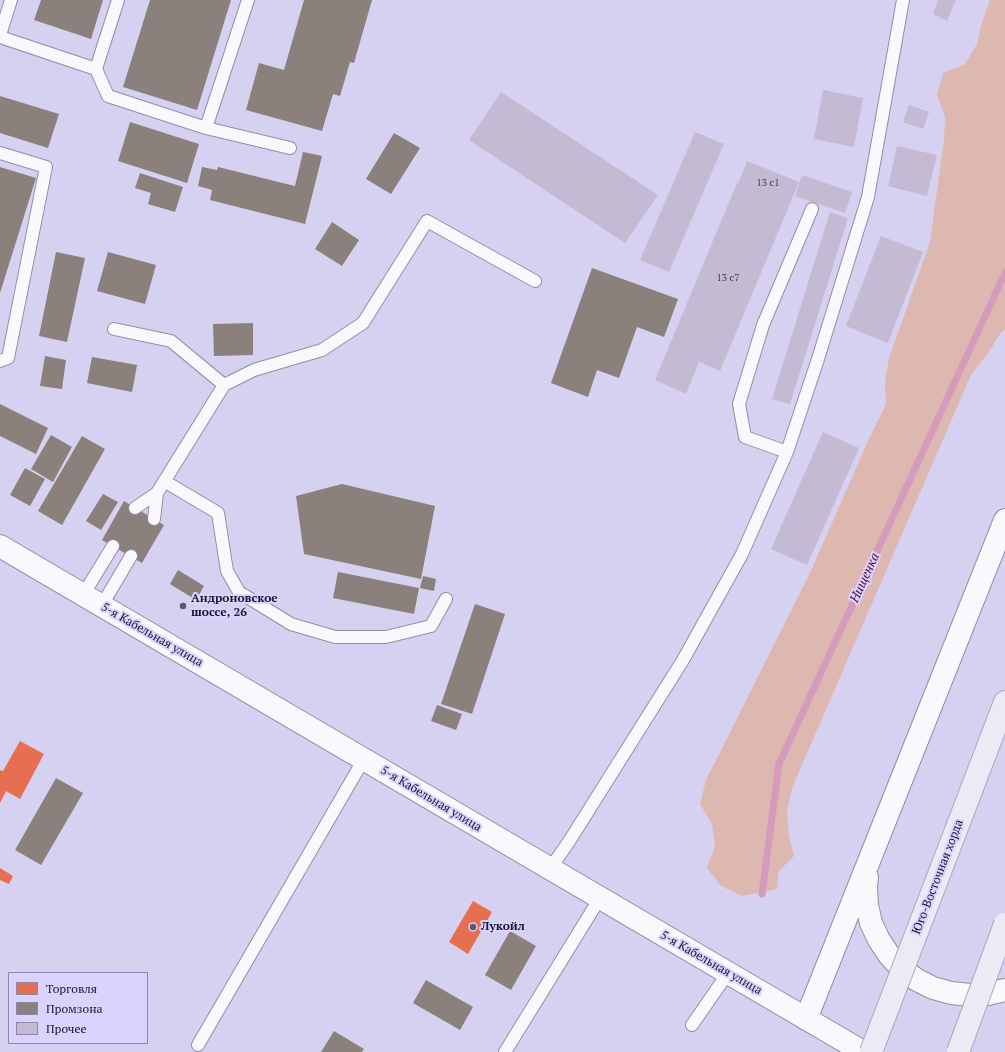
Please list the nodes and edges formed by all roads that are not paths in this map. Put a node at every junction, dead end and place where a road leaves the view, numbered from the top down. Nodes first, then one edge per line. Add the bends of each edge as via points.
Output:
1 (11, 0) edge
2 (118, 0) edge
3 (248, 0) edge
4 (903, 0) edge
5 (0, 36) edge
6 (96, 69) junction
7 (206, 128) junction
8 (290, 148) dead end
9 (0, 153) edge
10 (812, 209) dead end
11 (535, 281) dead end
12 (114, 329) dead end
13 (0, 361) edge
14 (224, 385) junction
15 (787, 452) junction
16 (164, 481) junction
17 (157, 493) junction
18 (135, 508) dead end
19 (154, 519) dead end
20 (1005, 520) edge
21 (0, 546) edge
22 (113, 546) dead end
23 (131, 556) dead end
24 (446, 599) dead end
25 (92, 600) junction
26 (1005, 702) edge
27 (364, 759) junction
28 (873, 850) junction
29 (550, 869) junction
30 (600, 898) junction
31 (1005, 924) edge
32 (728, 973) junction
33 (1005, 990) edge
34 (806, 1019) junction
35 (692, 1025) dead end
36 (198, 1045) dead end
37 (505, 1052) edge
38 (863, 1052) edge
39 (871, 1052) edge
40 (958, 1052) edge

1 - 5 lane
2 - 6 lane
3 - 7 lane
4 - 15 lane via 868,197
5 - 6 lane
6 - 7 lane via 108,96
7 - 8 lane
9 - 13 lane via 46,167 8,358
10 - 15 lane via 763,325 739,404 745,437
11 - 14 lane via 427,221 363,323 322,350 254,370
12 - 14 lane via 171,341
14 - 16 lane
15 - 29 lane via 742,554 683,660
16 - 17 lane
16 - 24 lane via 218,513 227,571 239,592 291,624 335,637 386,637 431,626
17 - 18 lane
17 - 19 lane
20 - 28 street
21 - 25 street, 5-я Кабельная улица
22 - 25 lane
23 - 25 lane
25 - 27 street, 5-я Кабельная улица
26 - 39 main road, Юго-Восточная хорда, bridge
27 - 29 street, 5-я Кабельная улица
27 - 36 lane
28 - 33 street via 868,868 867,905 871,923 879,940 893,960 917,980 951,993 970,995
28 - 34 street
29 - 30 street, 5-я Кабельная улица
30 - 32 street, 5-я Кабельная улица
30 - 37 lane
31 - 40 main road, bridge
32 - 34 street, 5-я Кабельная улица
32 - 35 lane
34 - 38 street, 5-я Кабельная улица

